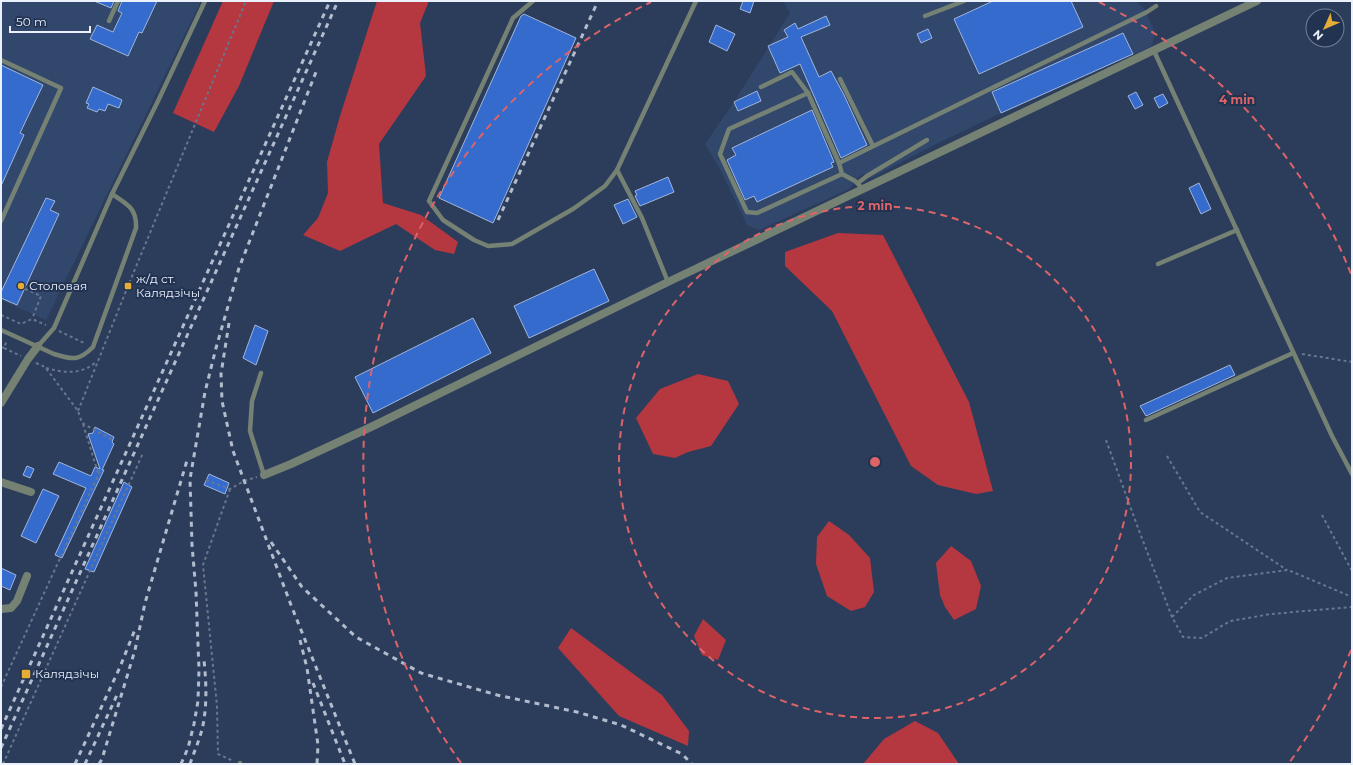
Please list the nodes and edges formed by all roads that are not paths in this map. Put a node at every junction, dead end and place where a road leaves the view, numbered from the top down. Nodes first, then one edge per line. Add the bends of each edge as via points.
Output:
1 (118, 1) edge
2 (205, 1) edge
3 (532, 1) edge
4 (696, 1) edge
5 (964, 1) edge
6 (1257, 1) edge
7 (1156, 6) dead end
8 (926, 16) dead end
9 (108, 22) dead end
10 (1154, 51) junction
11 (1, 60) edge
12 (840, 79) dead end
13 (761, 87) dead end
14 (808, 93) junction
15 (927, 140) dead end
16 (873, 146) junction
17 (839, 163) junction
18 (617, 170) junction
19 (842, 174) junction
20 (860, 186) junction
21 (112, 194) junction
22 (1, 221) edge
23 (1237, 230) junction
24 (1158, 264) dead end
25 (668, 282) junction
26 (1, 330) edge
27 (38, 346) junction
28 (1293, 353) junction
29 (261, 373) dead end
30 (1, 403) edge
31 (1146, 420) dead end
32 (1352, 474) edge
33 (264, 475) joint
34 (1, 482) edge
35 (31, 492) dead end
36 (27, 576) dead end
37 (1, 609) edge

1 - 9 lane
2 - 21 lane
3 - 18 lane via 513,18 429,201 443,220 474,240 488,246 512,244 573,209 605,186
4 - 18 lane
5 - 8 lane
6 - 10 street
7 - 16 lane
10 - 20 street
10 - 23 lane
11 - 22 lane via 61,88
12 - 16 lane
13 - 14 lane via 792,72
14 - 17 lane
14 - 19 lane via 729,129 720,154 747,212 757,213
15 - 20 lane
16 - 17 lane
17 - 19 lane
18 - 25 lane via 642,218
19 - 20 lane
20 - 25 street
21 - 27 lane via 54,328
21 - 27 lane via 130,207 136,220 136,228 93,347 76,358 54,354
23 - 24 lane
23 - 28 lane
25 - 33 street via 371,427
26 - 27 lane
27 - 30 street
28 - 31 lane
28 - 32 lane
29 - 33 lane via 252,401 250,431
34 - 35 street
36 - 37 street via 17,601 11,608

